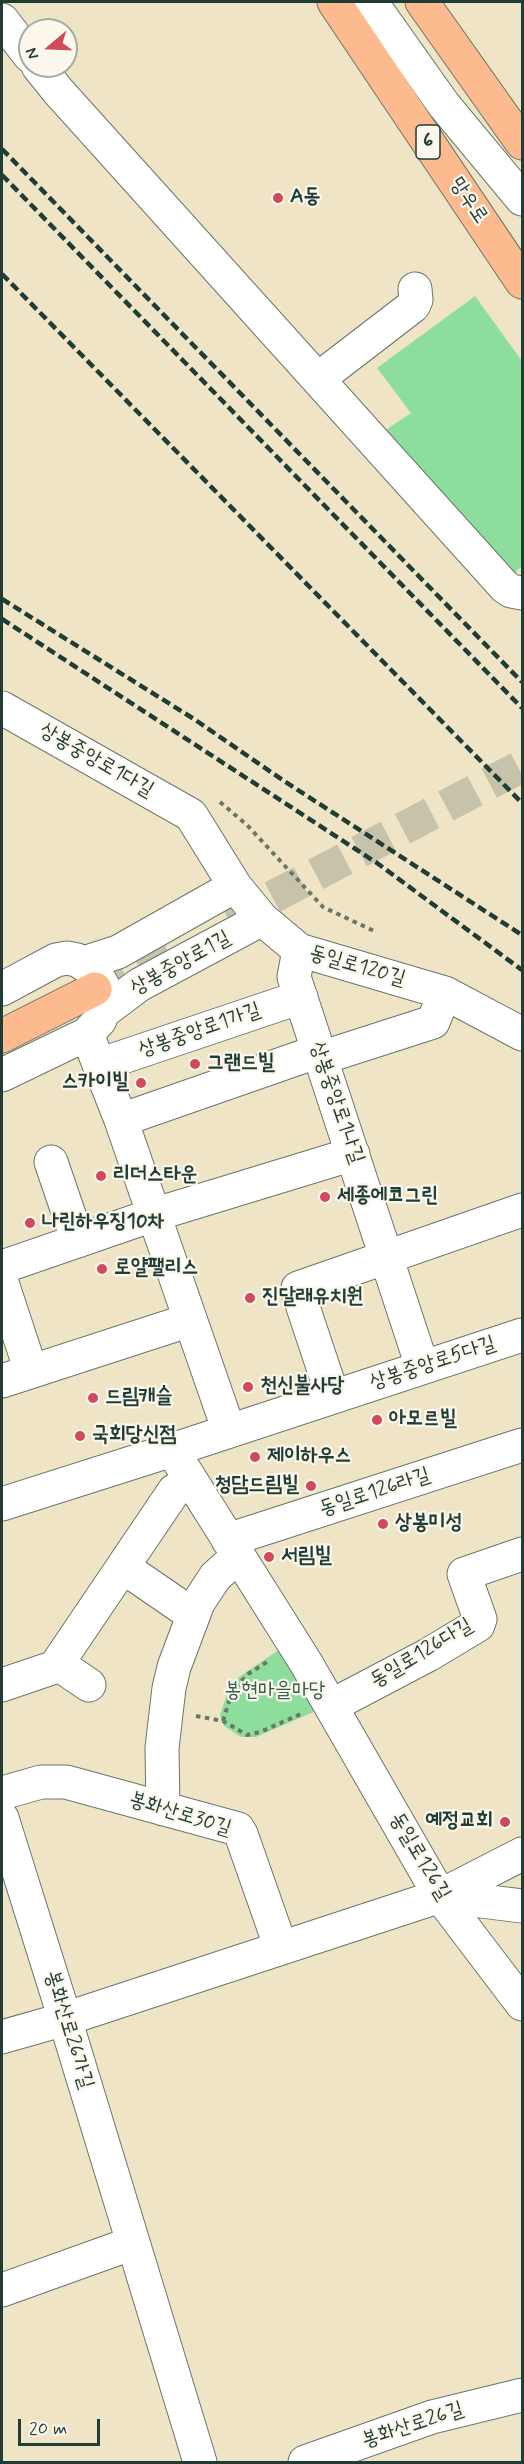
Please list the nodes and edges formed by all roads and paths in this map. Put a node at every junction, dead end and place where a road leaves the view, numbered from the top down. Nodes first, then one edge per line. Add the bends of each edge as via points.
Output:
1 (334, 2) edge
2 (371, 2) edge
3 (422, 2) edge
4 (2, 20) edge
5 (18, 41) edge
6 (48, 78) edge
7 (522, 143) edge
8 (522, 199) edge
9 (522, 282) edge
10 (415, 289) dead end
11 (318, 379) junction
12 (522, 593) edge
13 (2, 708) edge
14 (202, 805) junction
15 (235, 886) junction
16 (262, 920) junction
17 (374, 930) dead end
18 (299, 950) junction
19 (2, 989) edge
20 (446, 993) junction
21 (301, 997) junction
22 (92, 1000) junction
23 (522, 1034) edge
24 (2, 1036) edge
25 (320, 1055) junction
26 (99, 1065) junction
27 (2, 1075) edge
28 (121, 1120) junction
29 (353, 1154) junction
30 (51, 1162) dead end
31 (522, 1210) edge
32 (153, 1215) junction
33 (78, 1241) junction
34 (387, 1256) junction
35 (2, 1268) edge
36 (2, 1283) edge
37 (190, 1320) junction
38 (522, 1335) edge
39 (422, 1366) junction
40 (16, 1376) edge
41 (333, 1396) junction
42 (229, 1431) junction
43 (522, 1445) edge
44 (172, 1450) junction
45 (190, 1480) junction
46 (2, 1504) edge
47 (233, 1548) junction
48 (522, 1554) edge
49 (123, 1567) junction
50 (193, 1615) junction
51 (294, 1645) junction
52 (58, 1664) junction
53 (2, 1685) edge
54 (89, 1685) dead end
55 (329, 1704) junction
56 (166, 1711) junction
57 (224, 1721) junction
58 (2, 1793) edge
59 (163, 1809) junction
60 (2, 1818) edge
61 (522, 1854) edge
62 (440, 1896) junction
63 (522, 1906) edge
64 (281, 1948) junction
65 (522, 2004) edge
66 (65, 2019) junction
67 (2, 2037) edge
68 (133, 2244) junction
69 (2, 2290) edge
70 (522, 2395) edge
71 (200, 2463) edge
72 (305, 2463) edge

1 - 9 main road, 망우로 / 6
2 - 8 street via 444,105
3 - 7 main road
4 - 5 street
6 - 11 street
10 - 11 street via 413,306
11 - 12 street via 505,587
13 - 14 street, 상봉중앙로1다길
14 - 15 street, 동일로120길
14 - 17 path via 247,825 323,907
15 - 16 street, 동일로120길
15 - 22 street, 상봉중앙로1길 via 118,952
16 - 18 street, 동일로120길
16 - 22 street, 상봉중앙로1길 via 152,977
18 - 20 street, 동일로120길
18 - 21 street, 상봉중앙로1나길 via 294,977
19 - 22 street, 상봉중앙로1길 via 67,958
20 - 23 street, 동일로120길
20 - 25 street via 434,1022
21 - 25 street, 상봉중앙로1나길
21 - 26 street, 상봉중앙로1가길
22 - 24 main road
22 - 26 street
22 - 27 street, 상봉중앙로1길
25 - 28 street
25 - 29 street, 상봉중앙로1나길
26 - 28 street
28 - 32 street
29 - 32 street
29 - 34 street, 상봉중앙로1나길
30 - 33 street
31 - 34 street
32 - 33 street
32 - 37 street
33 - 35 street
34 - 39 street, 상봉중앙로1나길
34 - 41 street via 298,1288
36 - 40 street
37 - 40 street
37 - 42 street
38 - 39 street, 상봉중앙로5다길
39 - 41 street, 상봉중앙로5다길
41 - 42 street, 상봉중앙로5다길
42 - 44 street, 상봉중앙로5다길
43 - 47 street, 동일로126라길
44 - 45 street, 동일로126길
44 - 46 street, 상봉중앙로5다길
45 - 47 street, 동일로126길
45 - 49 street via 174,1491
47 - 50 street
47 - 51 street, 동일로126길
48 - 55 street, 동일로126다길 via 464,1574 480,1619 478,1625 428,1655
49 - 50 street
49 - 52 street
50 - 56 street via 174,1667
51 - 55 street, 동일로126길
51 - 57 path via 241,1681 231,1695
52 - 53 street
52 - 54 street
55 - 57 path via 253,1734 243,1734
55 - 62 street, 동일로126길
56 - 57 path
56 - 59 street
58 - 59 street, 봉화산로30길 via 54,1780
59 - 64 street, 봉화산로30길 via 242,1834
60 - 66 street, 봉화산로26가길
61 - 62 street
62 - 63 street
62 - 64 street
62 - 65 street, 동일로126길
64 - 66 street
66 - 67 street
66 - 68 street, 봉화산로26가길
68 - 69 street
68 - 71 street, 봉화산로26가길
70 - 72 street, 봉화산로26길 via 432,2416

